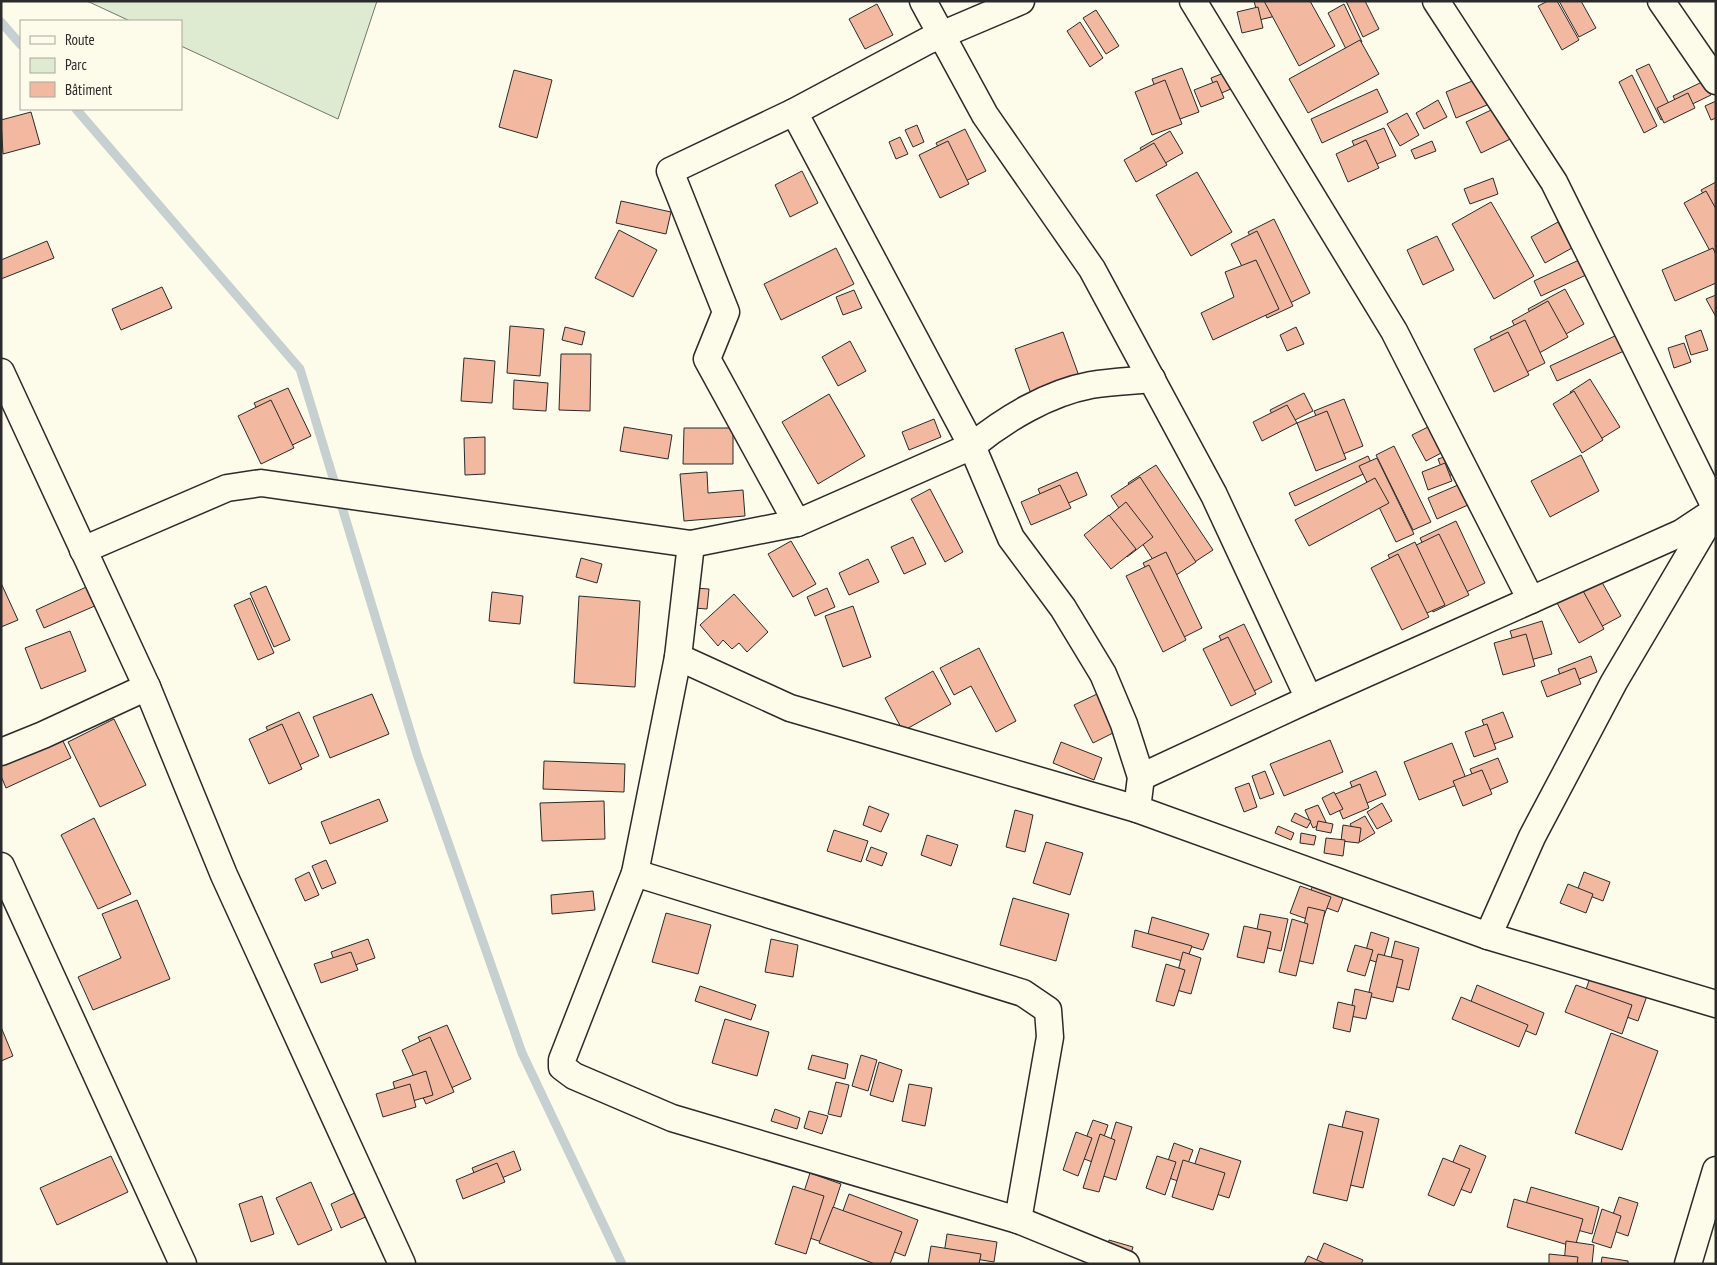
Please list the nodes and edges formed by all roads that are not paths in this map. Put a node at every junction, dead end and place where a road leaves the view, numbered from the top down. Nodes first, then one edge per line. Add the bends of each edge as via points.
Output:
1 (923, 1) edge
2 (1021, 1) edge
3 (1193, 1) edge
4 (1436, 1) edge
5 (1661, 1) edge
6 (940, 35) junction
7 (1716, 81) edge
8 (794, 112) junction
9 (1, 372) edge
10 (1152, 378) junction
11 (972, 446) junction
12 (1716, 510) edge
13 (797, 523) junction
14 (691, 544) junction
15 (83, 550) junction
16 (1532, 600) junction
17 (678, 658) junction
18 (148, 687) junction
19 (1310, 699) junction
20 (1, 752) edge
21 (1141, 777) junction
22 (1137, 809) junction
23 (1, 866) edge
24 (635, 873) junction
25 (1488, 936) junction
26 (1716, 1004) edge
27 (1716, 1170) edge
28 (1018, 1220) junction
29 (182, 1264) edge
30 (402, 1264) edge
31 (1126, 1264) edge
32 (1688, 1264) edge

1 - 6 street
2 - 6 street
3 - 16 street via 1394,331
4 - 12 street via 1554,182
5 - 7 street
6 - 8 street
6 - 10 street via 985,115 1092,269
8 - 11 street
8 - 13 street via 670,171 726,312 707,359
9 - 15 street
10 - 11 street via 1090,385 1054,396 994,428
10 - 19 street via 1214,495
11 - 13 street
11 - 21 street via 1011,538 1063,608 1103,674
12 - 16 street via 1681,533
12 - 25 street via 1609,691 1532,837
13 - 14 street
14 - 15 street via 261,483 228,488
14 - 17 street
15 - 18 street
16 - 19 street
17 - 22 street via 790,708
17 - 24 street
18 - 20 street
18 - 30 street via 224,875
19 - 21 street
21 - 22 street
22 - 25 street
23 - 29 street
24 - 28 street via 1023,993 1048,1010 1050,1037
24 - 28 street via 562,1060 566,1072 672,1118
25 - 26 street
27 - 32 street
28 - 31 street

